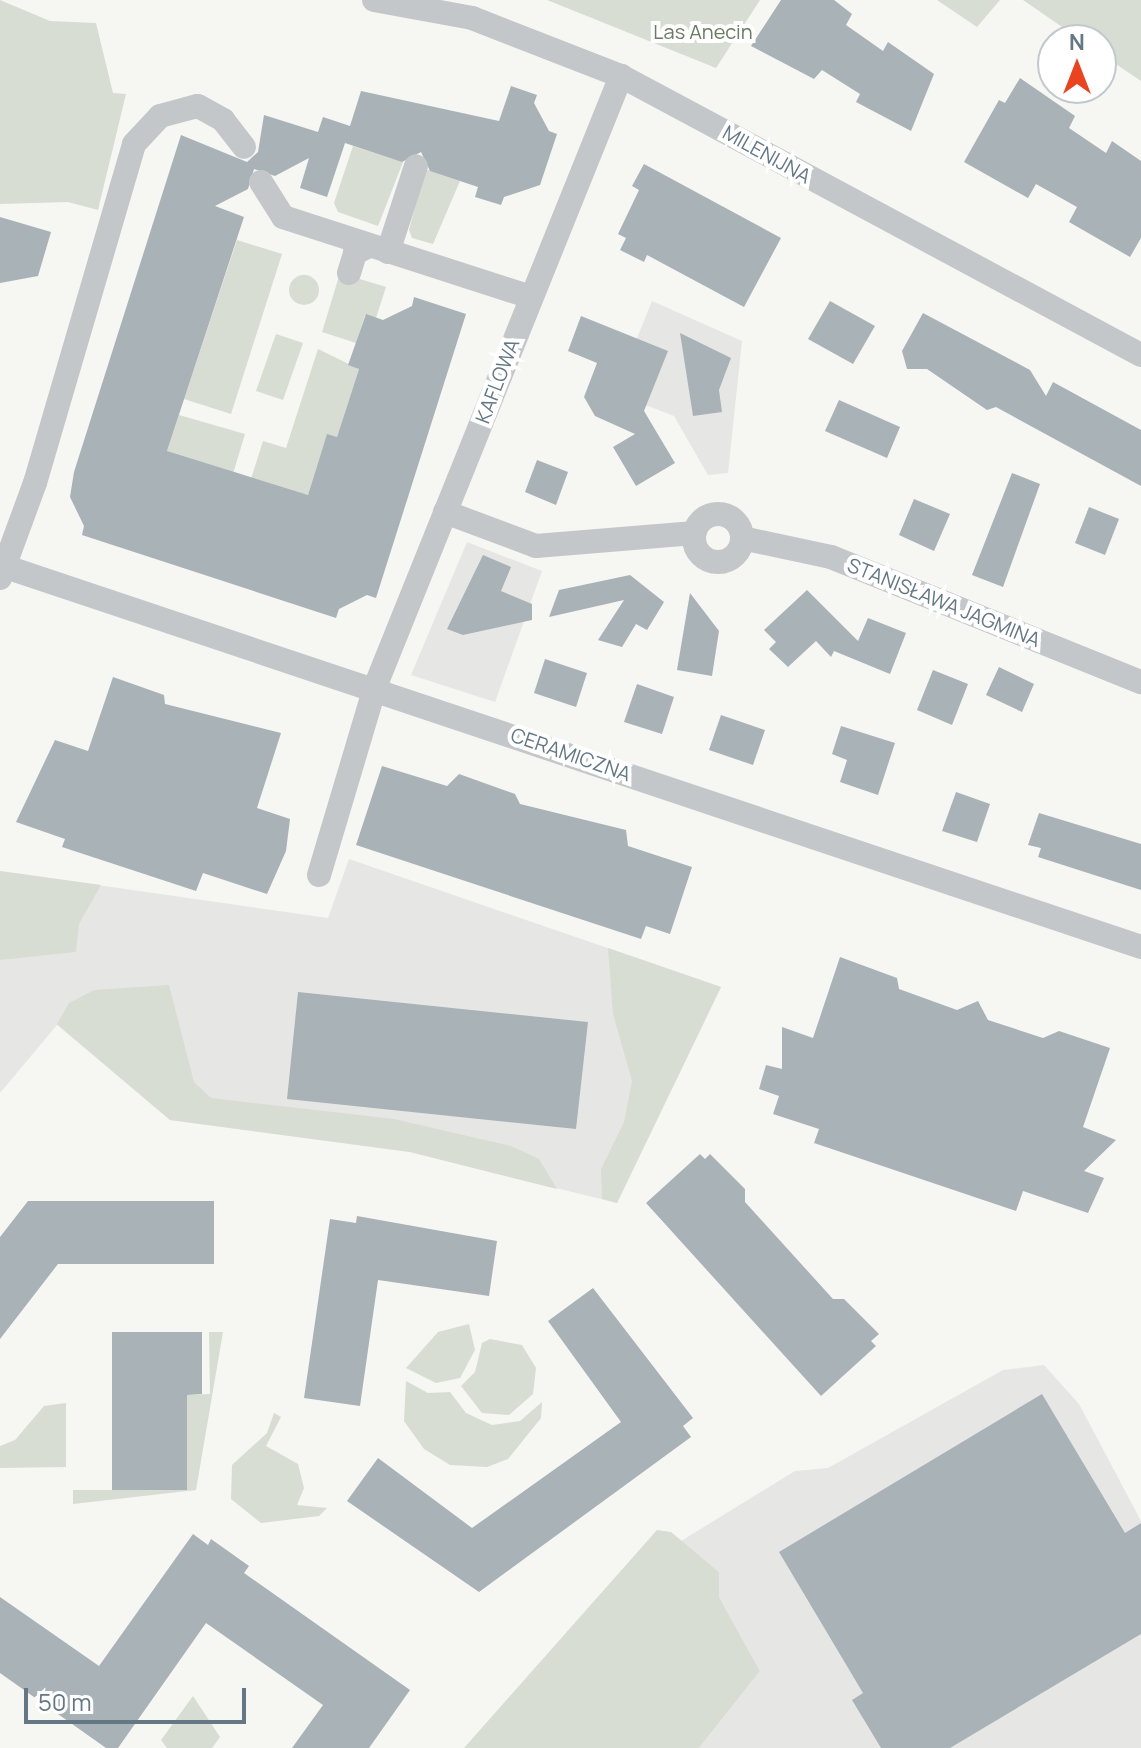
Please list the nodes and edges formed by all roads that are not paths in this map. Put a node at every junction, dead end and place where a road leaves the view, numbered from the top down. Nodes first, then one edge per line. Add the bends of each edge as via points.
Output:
1 (374, 0) edge
2 (621, 76) junction
3 (244, 147) dead end
4 (416, 166) dead end
5 (261, 182) dead end
6 (378, 249) junction
7 (349, 273) dead end
8 (530, 297) junction
9 (1141, 355) edge
10 (445, 512) junction
11 (694, 533) junction
12 (742, 538) junction
13 (2, 570) edge
14 (1141, 682) edge
15 (375, 687) junction
16 (319, 875) dead end
17 (1141, 947) edge

1 - 2 street, MILENIJNA via 472,18
2 - 8 street, KAFLOWA
2 - 9 street, MILENIJNA
3 - 13 street via 223,120 198,106 160,116 134,144
4 - 6 street
5 - 6 street via 283,217
6 - 7 street via 355,253
6 - 8 street
8 - 10 street, KAFLOWA
10 - 11 street via 536,546
10 - 15 street, KAFLOWA
11 - 12 street via 703,518 721,514 736,522
11 - 12 street via 696,551 710,562 728,560
12 - 14 street, STANISŁAWA JAGMINA via 831,557
13 - 15 street, CERAMICZNA
15 - 16 street, KAFLOWA
15 - 17 street, CERAMICZNA

